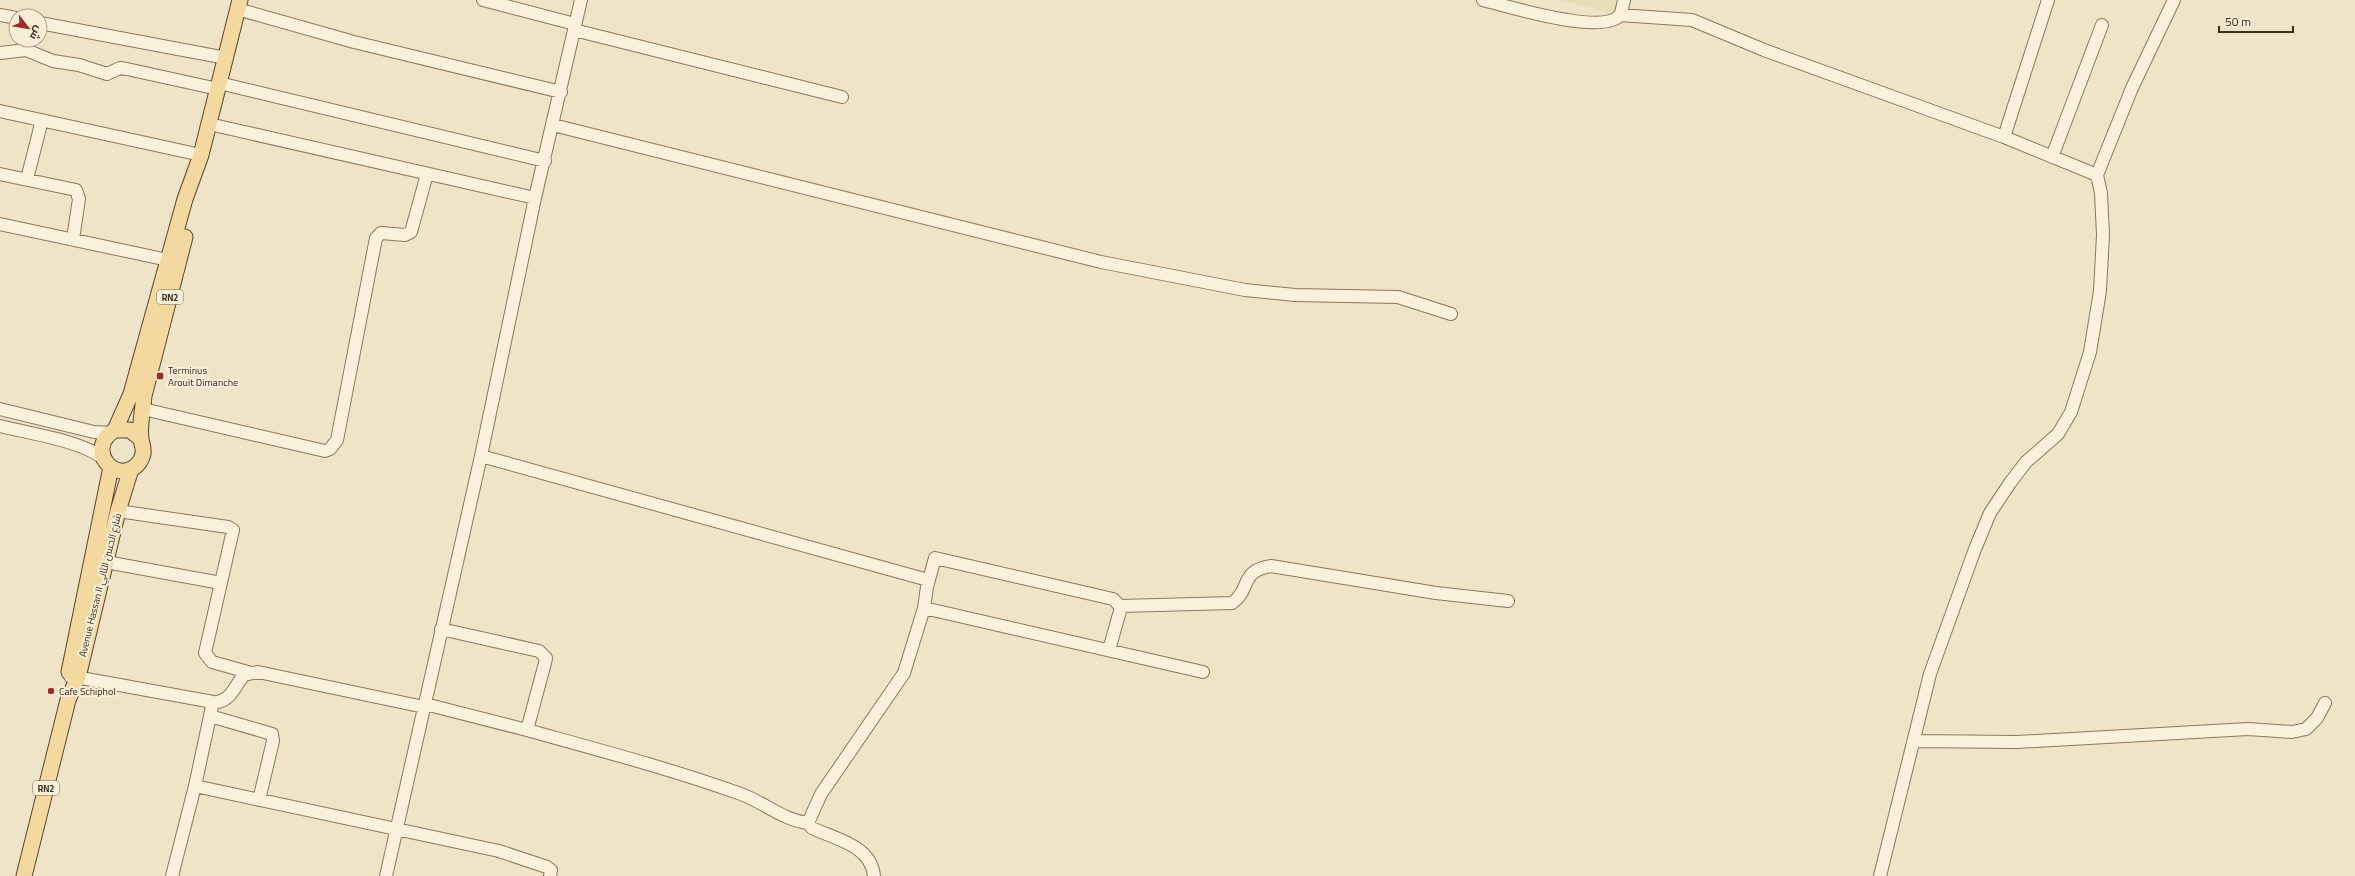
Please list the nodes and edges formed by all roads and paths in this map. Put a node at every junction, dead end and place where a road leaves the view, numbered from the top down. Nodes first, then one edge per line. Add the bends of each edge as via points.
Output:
1 (483, 0) edge
2 (581, 0) edge
3 (1483, 0) edge
4 (1624, 0) edge
5 (2048, 0) edge
6 (2174, 0) edge
7 (238, 4) edge
8 (1620, 14) junction
9 (48, 25) edge
10 (2102, 25) dead end
11 (575, 27) junction
12 (0, 53) edge
13 (226, 58) junction
14 (219, 86) junction
15 (560, 92) junction
16 (842, 97) dead end
17 (1, 115) edge
18 (42, 120) junction
19 (209, 124) junction
20 (553, 125) junction
21 (2004, 137) junction
22 (201, 155) junction
23 (2052, 157) junction
24 (545, 161) junction
25 (0, 174) edge
26 (427, 174) junction
27 (2097, 175) junction
28 (27, 179) junction
29 (534, 198) junction
30 (0, 224) edge
31 (73, 239) junction
32 (168, 260) junction
33 (1451, 314) dead end
34 (0, 409) edge
35 (143, 409) junction
36 (0, 426) edge
37 (113, 432) junction
38 (141, 439) junction
39 (481, 456) junction
40 (107, 463) junction
41 (131, 469) junction
42 (118, 511) junction
43 (106, 562) junction
44 (928, 580) junction
45 (221, 583) junction
46 (1508, 601) dead end
47 (1120, 606) junction
48 (924, 608) junction
49 (441, 629) junction
50 (1109, 650) junction
51 (248, 672) junction
52 (1203, 672) dead end
53 (73, 676) junction
54 (213, 702) junction
55 (2325, 702) dead end
56 (425, 705) junction
57 (210, 716) junction
58 (527, 730) junction
59 (1914, 741) junction
60 (196, 786) junction
61 (259, 800) junction
62 (808, 823) junction
63 (397, 830) junction
64 (25, 876) edge
65 (172, 876) edge
66 (386, 876) edge
67 (550, 876) edge
68 (874, 876) edge
69 (1880, 876) edge

1 - 11 street
2 - 11 street
3 - 8 street via 1584,22 1612,20
4 - 8 street
5 - 21 street
6 - 27 street via 2132,88
7 - 13 main road, RN2
7 - 15 street via 354,42
8 - 21 street via 1692,20 1764,50
9 - 13 street
10 - 23 street
11 - 15 street
11 - 16 street
12 - 14 street via 26,50 53,61 79,65 107,74 120,68
13 - 14 main road, RN2
14 - 19 main road, RN2
14 - 24 street
15 - 20 street
17 - 18 street
18 - 22 street
18 - 28 street
19 - 22 main road, RN2
19 - 26 street
20 - 24 street
20 - 33 street via 1109,263 1245,290 1295,296 1398,297
21 - 23 street
22 - 32 main road, RN2
22 - 35 main road, RN2 via 195,202 147,384
23 - 27 street
24 - 29 street
25 - 28 street
26 - 29 street
26 - 35 street via 411,232 405,235 380,233 376,238 337,440 330,449 325,451
27 - 59 street via 2101,193 2103,235 2100,292 2090,352 2071,412 2058,434 2026,462 1990,513 1930,674
28 - 31 street via 76,190 79,199
29 - 39 street
30 - 31 street
31 - 32 street
32 - 37 main road, RN2 via 131,394
34 - 37 street via 89,431
35 - 38 main road, RN2
36 - 40 street via 78,446 97,453
37 - 38 main road via 130,430
37 - 40 main road, RN2 via 104,442
38 - 41 main road, RN2 via 141,460
39 - 44 street
39 - 49 street
40 - 41 main road via 124,471
40 - 53 main road, Avenue Hassan II شارع الحسن الثاني / RN2
41 - 42 main road, Avenue Hassan II شارع الحسن الثاني / RN2
42 - 43 main road, Avenue Hassan II شارع الحسن الثاني / RN2
42 - 45 street via 228,527 233,533
43 - 45 street
43 - 53 main road, Avenue Hassan II شارع الحسن الثاني / RN2
44 - 47 street via 935,558 1113,599
44 - 48 street
45 - 51 street via 205,653 212,662
46 - 47 street via 1436,593 1271,566 1253,572 1242,592 1232,603
47 - 50 street
48 - 50 street
48 - 62 street via 904,673 821,794
49 - 56 street
49 - 58 street via 539,651 544,655 545,663
50 - 52 street
51 - 54 street via 228,698 218,703
51 - 56 street
53 - 54 street
53 - 64 main road, Avenue Hassan II شارع الحسن الثاني / RN2
54 - 57 street
55 - 59 street via 2306,729 2292,732 2248,729 2018,742
56 - 58 street
56 - 63 street
57 - 60 street
57 - 61 street via 272,734 273,741
58 - 62 street via 651,764 741,794 790,820
59 - 69 street
60 - 61 street
60 - 65 street
61 - 63 street
62 - 68 street via 812,828 861,851 870,861
63 - 66 street
63 - 67 street via 448,839 513,856 547,867 551,870

